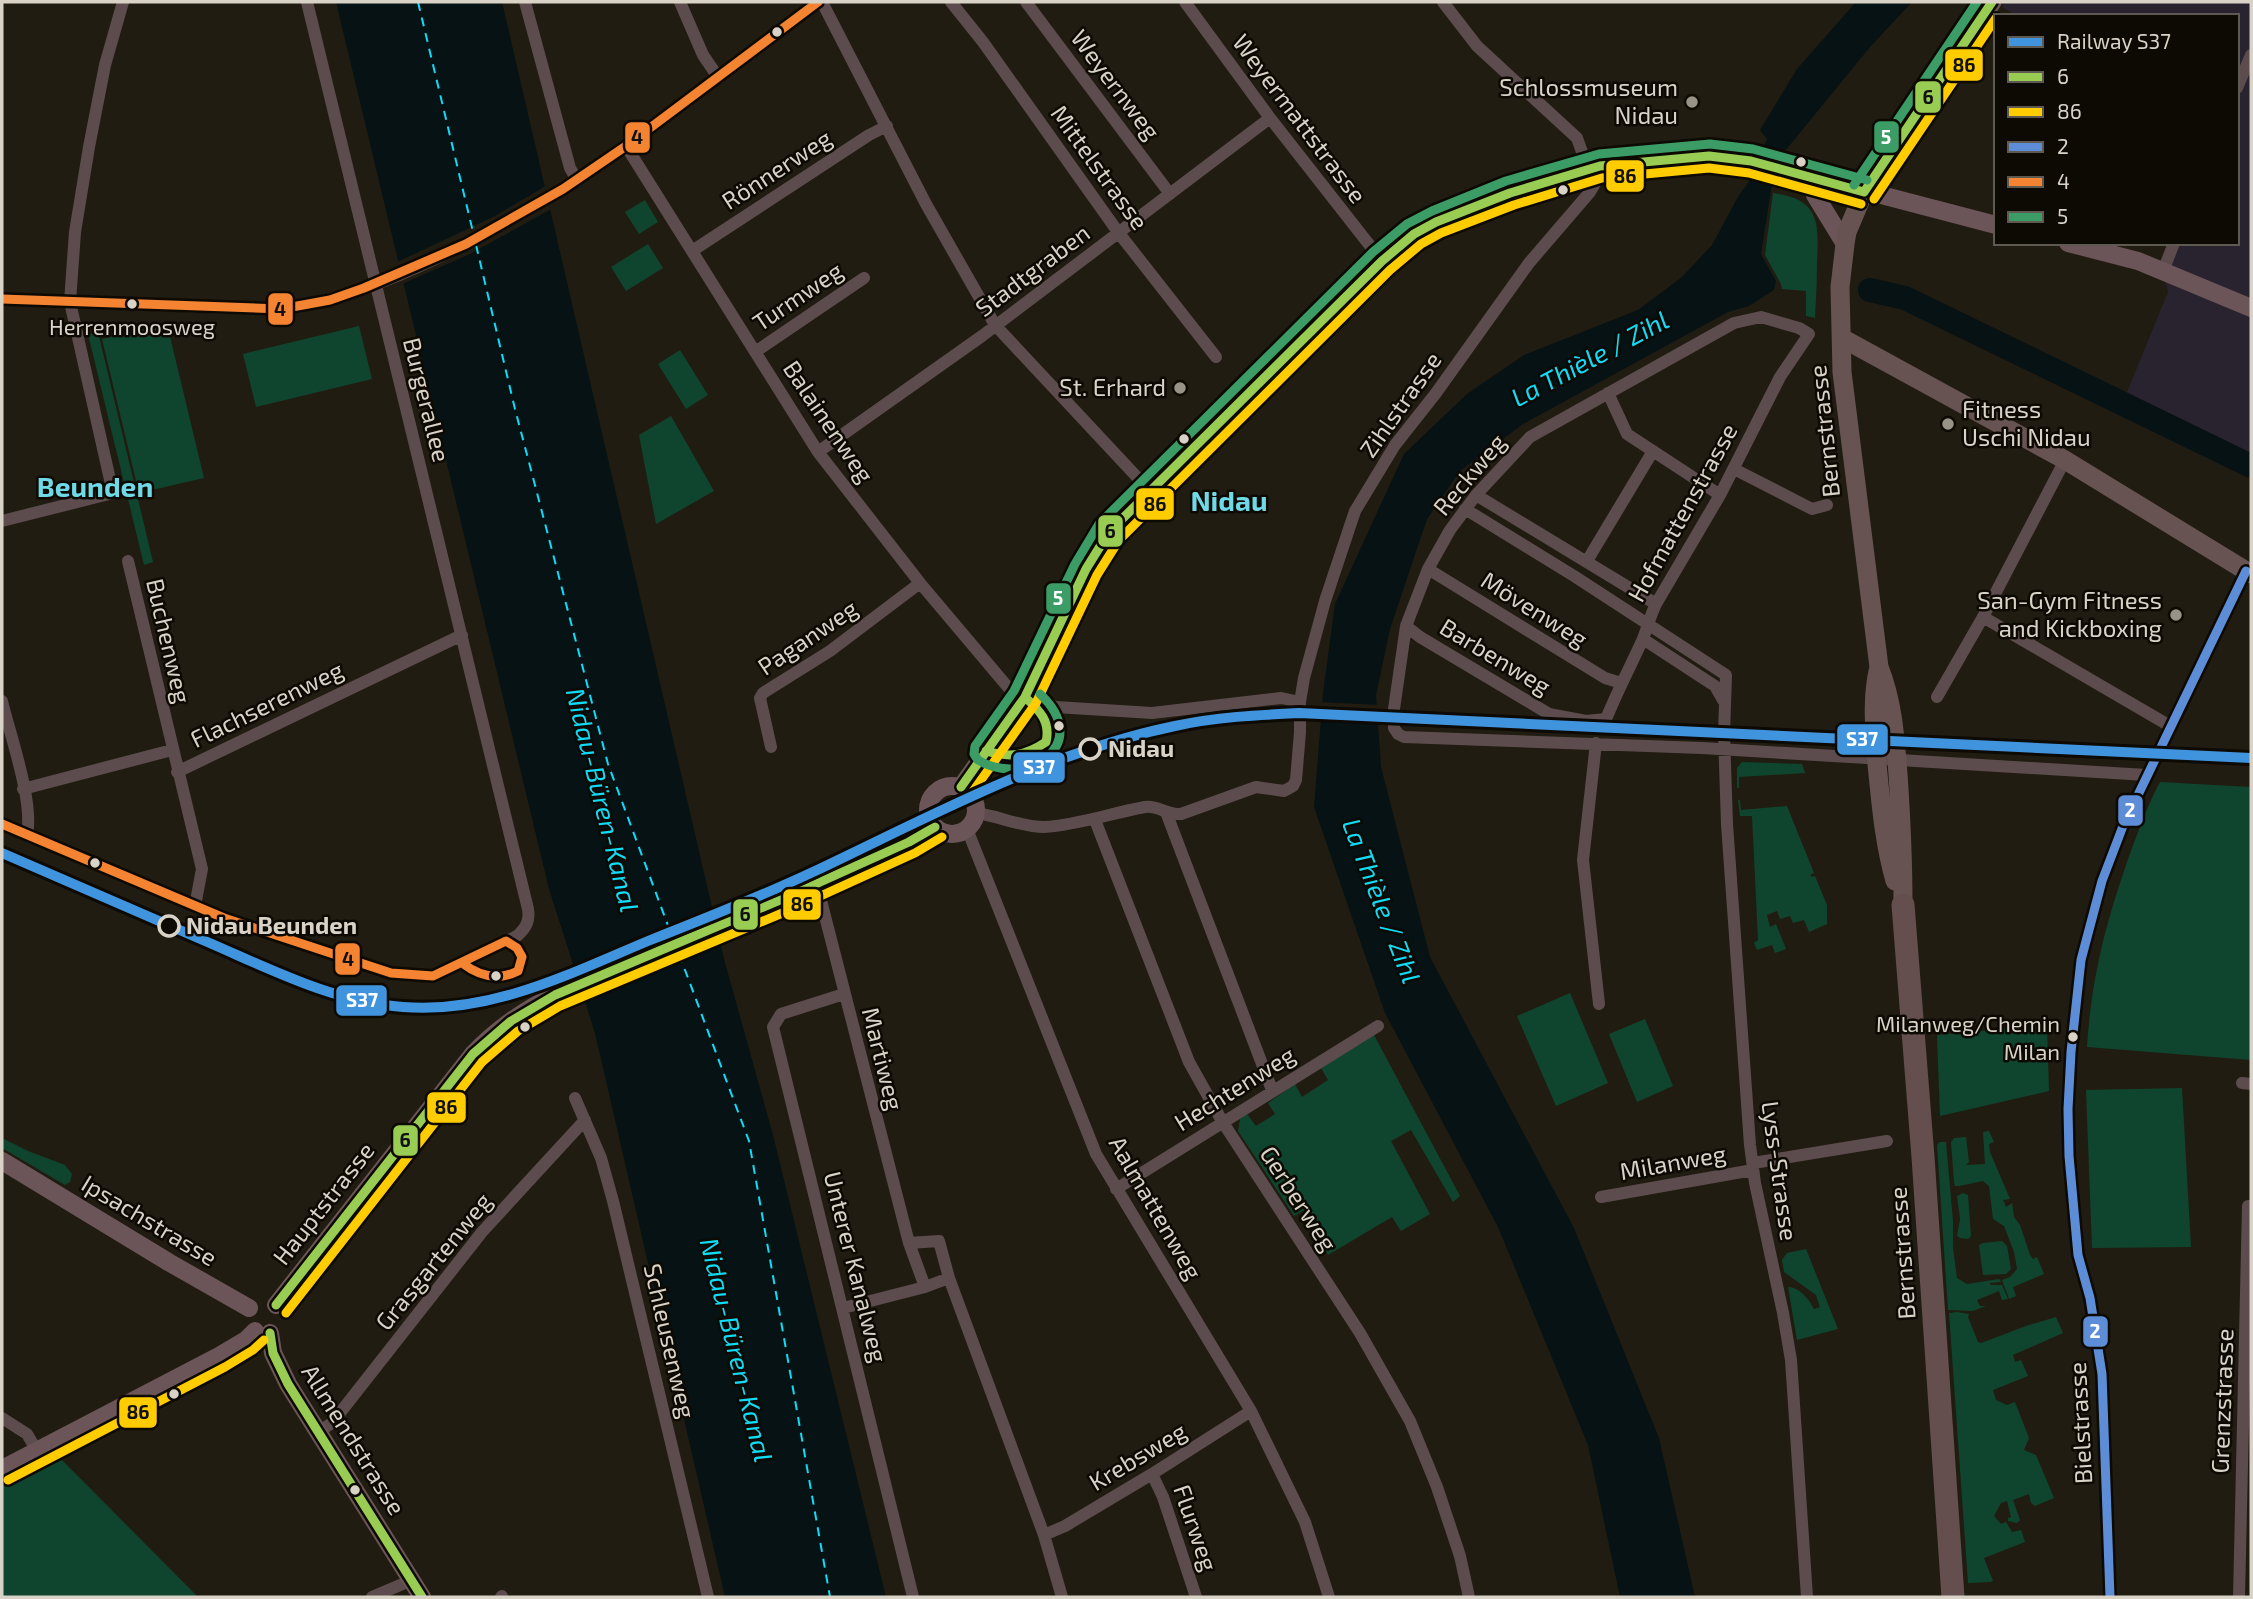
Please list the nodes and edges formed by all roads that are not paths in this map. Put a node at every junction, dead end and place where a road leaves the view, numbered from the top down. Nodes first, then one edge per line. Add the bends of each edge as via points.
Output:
1 (122, 2) edge
2 (307, 2) edge
3 (525, 2) edge
4 (680, 2) edge
5 (820, 2) edge
6 (951, 2) edge
7 (1026, 2) edge
8 (1185, 2) edge
9 (1443, 2) edge
10 (1992, 2) edge
11 (2251, 55) edge
12 (718, 77) junction
13 (2239, 83) edge
14 (1270, 118) junction
15 (887, 126) junction
16 (626, 146) junction
17 (1594, 168) junction
18 (1810, 177) junction
19 (576, 180) junction
20 (1864, 192) junction
21 (1170, 194) junction
22 (1994, 224) edge
23 (1118, 232) junction
24 (1844, 244) junction
25 (2076, 245) edge
26 (2173, 245) edge
27 (692, 251) junction
28 (1382, 261) junction
29 (2163, 271) junction
30 (864, 278) dead end
31 (2, 299) edge
32 (70, 302) junction
33 (2251, 309) edge
34 (995, 325) junction
35 (1809, 334) joint
36 (1842, 338) junction
37 (755, 352) junction
38 (1216, 357) dead end
39 (1608, 393) junction
40 (1653, 451) junction
41 (818, 452) junction
42 (2065, 460) junction
43 (1734, 469) junction
44 (1150, 491) junction
45 (1476, 495) junction
46 (1720, 495) junction
47 (1827, 505) dead end
48 (1465, 509) junction
49 (2, 521) edge
50 (128, 561) dead end
51 (1587, 561) junction
52 (1428, 569) junction
53 (2249, 572) edge
54 (920, 583) junction
55 (1656, 604) junction
56 (1983, 617) junction
57 (1647, 622) junction
58 (1406, 626) junction
59 (462, 635) junction
60 (1643, 639) junction
61 (1620, 682) junction
62 (1025, 697) junction
63 (1937, 697) dead end
64 (1724, 700) junction
65 (2, 701) edge
66 (1300, 702) junction
67 (1606, 719) joint
68 (2170, 726) junction
69 (1596, 743) junction
70 (771, 747) dead end
71 (1724, 749) junction
72 (172, 750) junction
73 (1887, 759) junction
74 (177, 772) junction
75 (2146, 775) junction
76 (961, 787) junction
77 (23, 789) junction
78 (1166, 812) junction
79 (976, 813) junction
80 (1095, 820) junction
81 (2, 824) edge
82 (935, 827) junction
83 (967, 829) junction
84 (27, 835) junction
85 (817, 886) junction
86 (1903, 905) joint
87 (195, 906) junction
88 (844, 994) junction
89 (1599, 1003) dead end
90 (1378, 1026) dead end
91 (1272, 1090) junction
92 (575, 1098) dead end
93 (584, 1120) junction
94 (1222, 1121) junction
95 (1887, 1141) dead end
96 (2, 1161) edge
97 (1753, 1167) junction
98 (1116, 1189) junction
99 (1601, 1197) dead end
100 (2250, 1206) edge
101 (909, 1243) junction
102 (949, 1278) junction
103 (925, 1287) junction
104 (276, 1305) junction
105 (249, 1308) junction
106 (843, 1308) junction
107 (2249, 1330) edge
108 (262, 1332) junction
109 (1251, 1411) junction
110 (2, 1418) edge
111 (318, 1432) junction
112 (2247, 1442) edge
113 (37, 1451) junction
114 (2, 1469) edge
115 (1152, 1474) junction
116 (1044, 1535) junction
117 (412, 1580) junction
118 (372, 1597) edge
119 (422, 1597) edge
120 (708, 1597) edge
121 (913, 1597) edge
122 (1062, 1597) edge
123 (1196, 1597) edge
124 (1329, 1597) edge
125 (1469, 1597) edge
126 (1808, 1597) edge
127 (1953, 1597) edge
128 (2110, 1597) edge
129 (2239, 1597) edge

1 - 32 street via 89,147 75,232
2 - 59 street, Burgerallee
3 - 19 street
4 - 12 street
5 - 12 street
5 - 15 street
6 - 23 street, Mittelstrasse
7 - 21 street, Weyernweg
8 - 14 street, Weyermattstrasse
9 - 17 street via 1477,46 1577,138
10 - 20 main road, Bernstrasse
11 - 13 street
12 - 16 street
14 - 21 street, Stadtgraben
14 - 28 street, Weyermattstrasse
15 - 27 street, Rönnerweg
15 - 34 street
16 - 19 street
16 - 27 street, Balainenweg
17 - 18 main road via 1709,156
17 - 28 main road via 1547,180 1436,222 1414,233
17 - 66 street, Zihlstrasse via 1601,173 1590,192 1529,263 1395,445 1362,499 1325,601
18 - 20 main road
18 - 24 main road via 1815,195
19 - 32 street, bridge via 431,260 330,300 266,309
20 - 22 main road
20 - 24 main road, Bernstrasse
21 - 23 street, Stadtgraben
23 - 34 street, Stadtgraben
23 - 38 street, Mittelstrasse
24 - 36 main road, Bernstrasse
25 - 29 main road
26 - 29 street
27 - 37 street, Balainenweg
28 - 44 main road
29 - 33 main road
30 - 37 street, Turmweg
31 - 32 street
32 - 49 street via 113,493
34 - 41 street, Stadtgraben
34 - 44 street
35 - 39 street, Reckweg via 1761,317 1734,323
35 - 43 street, Hofmattenstrasse via 1780,377
36 - 42 main road
36 - 73 main road, Bernstrasse via 1842,372 1879,667 1889,690
37 - 41 street, Balainenweg
39 - 40 street via 1627,434
39 - 45 street, Reckweg via 1531,437
40 - 46 street
40 - 51 street
41 - 54 street, Balainenweg
42 - 53 main road
42 - 56 street
43 - 46 street, Hofmattenstrasse
43 - 47 street via 1812,509
44 - 62 main road via 1109,532 1086,569
45 - 48 street, Reckweg
45 - 51 street
46 - 55 street, Hofmattenstrasse
48 - 52 street, Reckweg
48 - 57 street
50 - 72 street, Buchenweg
51 - 55 street
52 - 58 street, Reckweg
52 - 61 street, Mövenweg via 1605,678
53 - 68 street, Bielstrasse
54 - 62 street, Balainenweg via 1002,682
54 - 70 street, Paganweg via 830,651 763,693 760,698
55 - 57 street, Hofmattenstrasse
56 - 63 street
56 - 68 street
57 - 60 street, Hofmattenstrasse
57 - 64 street, Lyss-Strasse via 1726,675
58 - 67 street, Barbenweg via 1549,714 1587,721
58 - 69 street, Reckweg via 1394,718 1398,734
59 - 74 street, Flachserenweg
59 - 87 street, Burgerallee via 528,909 523,931 446,971 415,976 307,947
60 - 61 street, Hofmattenstrasse
60 - 64 street via 1715,686
61 - 67 street, Hofmattenstrasse
62 - 66 street via 1056,707 1152,713 1281,698
62 - 76 main road
64 - 71 street, Lyss-Strasse
65 - 77 street
66 - 78 street, Zihlstrasse via 1296,780 1290,789 1256,787 1189,813
68 - 75 street, Bielstrasse
69 - 71 street
69 - 89 street via 1583,860
71 - 73 street
71 - 97 street, Lyss-Strasse
72 - 74 street, Buchenweg
72 - 77 street
73 - 75 street
73 - 86 main road, Bernstrasse via 1903,850
74 - 87 street, Flachserenweg via 202,869
75 - 128 street, Bielstrasse via 2102,881 2081,960 2068,1109 2078,1255 2102,1374
76 - 79 main road via 974,799
76 - 82 main road via 946,786 933,795 928,815
77 - 84 street
78 - 80 street, Zihlstrasse via 1147,807
78 - 91 street
79 - 80 street via 1042,827
79 - 83 main road
80 - 94 street, Gerberweg via 1189,1062
81 - 84 street
82 - 83 main road via 954,834
82 - 85 main road, Hauptstrasse via 910,844 866,860
83 - 98 street, Aalmattenweg via 1081,1119
84 - 87 street
85 - 88 street, Martiweg
85 - 104 main road, Hauptstrasse via 555,995 505,1026 473,1054
86 - 127 highway, Bernstrasse
88 - 101 street, Martiweg
88 - 106 street, Unterer Kanalweg via 781,1014 773,1027
90 - 91 street, Hechtenweg
91 - 94 street, Hechtenweg
92 - 93 street, Schleusenweg
93 - 111 street, Grasgartenweg via 482,1232 332,1423
93 - 120 street, Schleusenweg via 613,1201
94 - 98 street, Hechtenweg
94 - 125 street, Gerberweg via 1360,1333 1410,1421 1441,1496
95 - 97 street, Milanweg
96 - 105 main road, Ipsachstrasse
97 - 99 street, Milanweg
97 - 126 street, Lyss-Strasse via 1791,1360
98 - 109 street, Aalmattenweg
100 - 107 street, Grenzstrasse
101 - 102 street via 939,1241
101 - 103 street, Martiweg
102 - 103 street
102 - 116 street
103 - 106 street
104 - 105 main road, Hauptstrasse via 262,1300
104 - 108 main road, Allmendstrasse via 279,1323
105 - 108 main road via 248,1323
106 - 121 street, Unterer Kanalweg
107 - 112 street, Grenzstrasse
108 - 111 main road, Allmendstrasse
108 - 113 main road
109 - 115 street, Krebsweg
109 - 124 street, Aalmattenweg via 1305,1522
110 - 113 street via 27,1434
111 - 117 main road, Allmendstrasse
112 - 129 street, Grenzstrasse
113 - 114 main road
115 - 116 street, Krebsweg
115 - 123 street, Flurweg
116 - 122 street
117 - 118 street
117 - 119 main road, Allmendstrasse

